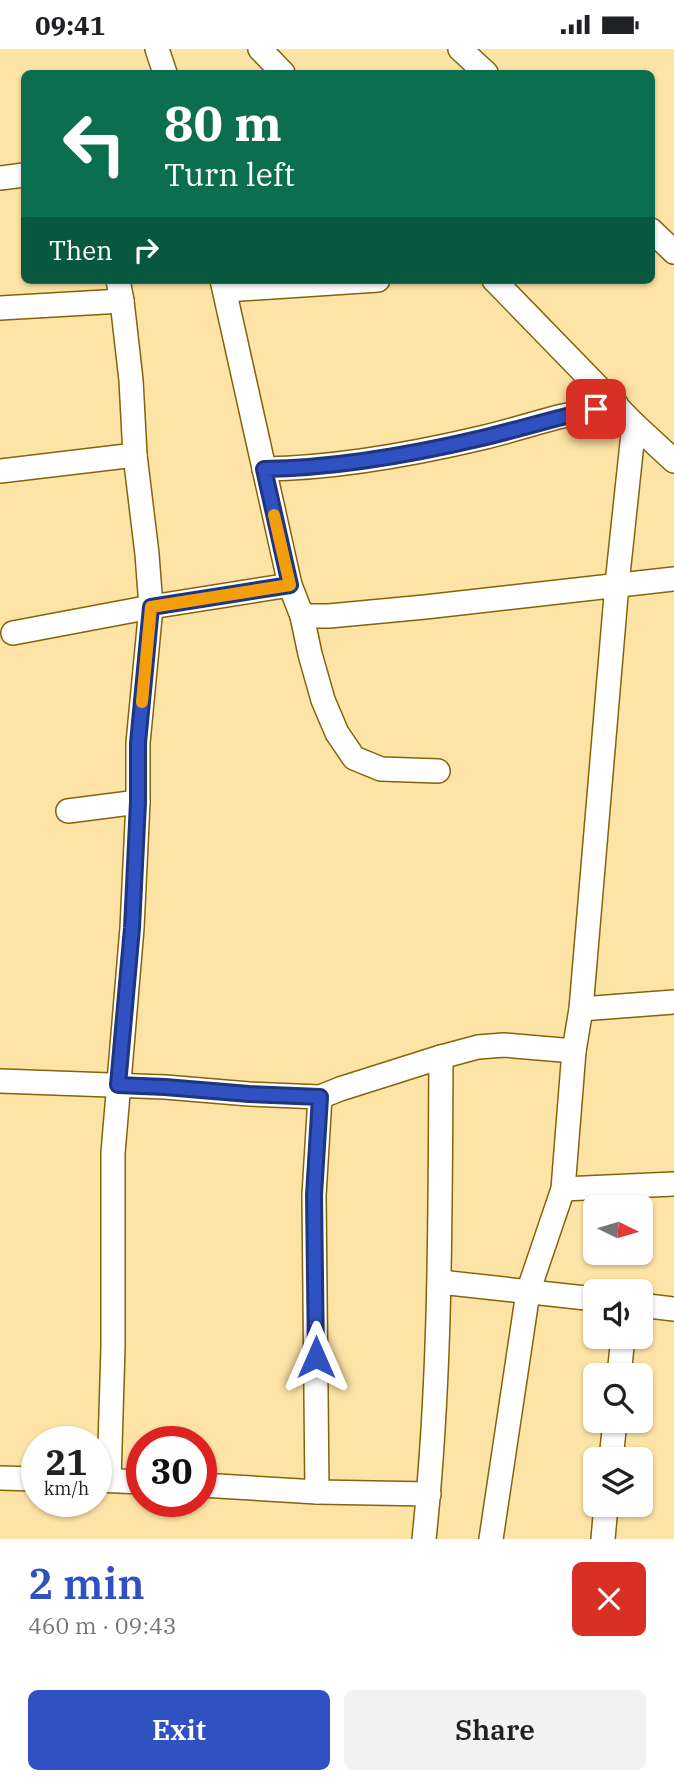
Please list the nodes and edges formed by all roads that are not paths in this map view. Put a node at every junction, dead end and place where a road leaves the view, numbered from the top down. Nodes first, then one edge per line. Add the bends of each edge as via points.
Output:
1 (158, 49) edge
2 (260, 49) edge
3 (460, 49) edge
4 (164, 70) edge
5 (280, 70) edge
6 (483, 70) edge
7 (21, 175) edge
8 (0, 177) edge
9 (655, 234) edge
10 (674, 252) edge
11 (255, 284) edge
12 (498, 284) edge
13 (224, 285) edge
14 (120, 290) edge
15 (0, 309) edge
16 (616, 404) junction
17 (634, 424) junction
18 (135, 455) junction
19 (674, 461) edge
20 (264, 469) junction
21 (0, 471) edge
22 (674, 579) edge
23 (617, 584) junction
24 (290, 585) junction
25 (151, 607) junction
26 (302, 616) junction
27 (13, 633) dead end
28 (438, 771) dead end
29 (138, 802) junction
30 (68, 811) dead end
31 (674, 1002) edge
32 (581, 1009) junction
33 (574, 1051) junction
34 (441, 1057) junction
35 (0, 1081) edge
36 (118, 1085) junction
37 (320, 1097) junction
38 (674, 1184) edge
39 (563, 1189) junction
40 (440, 1282) junction
41 (528, 1292) junction
42 (583, 1298) edge
43 (653, 1307) edge
44 (674, 1310) edge
45 (107, 1426) edge
46 (0, 1478) edge
47 (21, 1479) edge
48 (217, 1486) edge
49 (317, 1492) junction
50 (429, 1494) junction
51 (605, 1517) edge
52 (424, 1539) edge
53 (491, 1539) edge
54 (603, 1539) edge

1 - 4 street
2 - 5 street
3 - 6 street
7 - 8 street
9 - 10 street
11 - 13 street
12 - 16 street
13 - 20 street
14 - 15 street
14 - 18 street
16 - 17 street
16 - 20 street via 408,454
17 - 19 street
17 - 23 street
18 - 21 street
18 - 25 street
20 - 24 street
22 - 23 street
23 - 26 street
23 - 32 street
24 - 25 street
24 - 26 street
25 - 27 street
25 - 29 street via 138,743
26 - 28 street via 323,699 354,758 381,769
29 - 30 street
29 - 36 street
31 - 32 street
32 - 33 street
33 - 34 street via 504,1045
33 - 39 street
34 - 37 street
34 - 40 street
35 - 36 street
36 - 37 street
36 - 45 street
37 - 49 street via 314,1195
38 - 39 street
39 - 41 street
40 - 41 street
40 - 50 street
41 - 42 street
41 - 53 street
43 - 44 street
46 - 47 street
48 - 49 street
49 - 50 street
50 - 52 street
51 - 54 street

